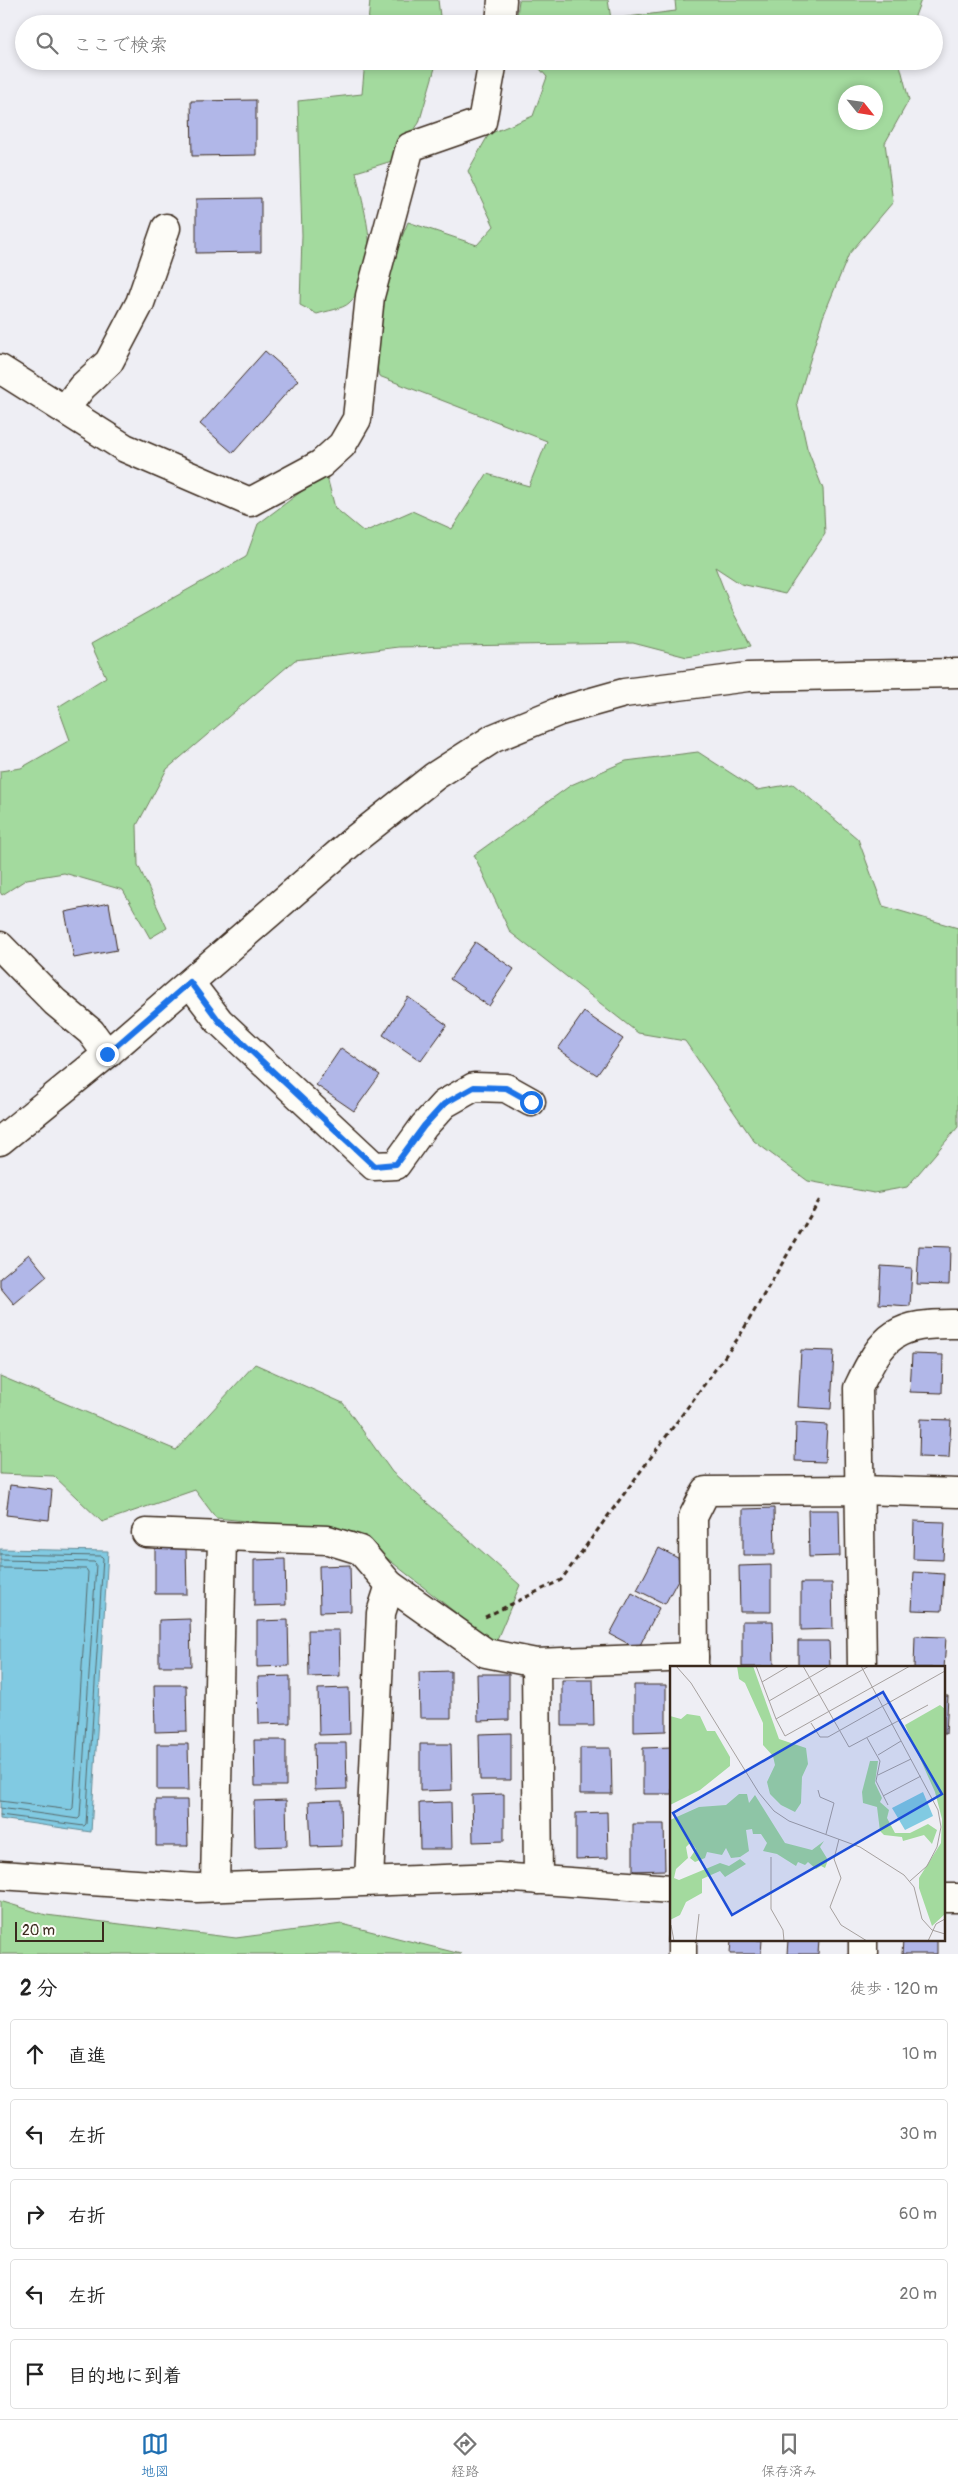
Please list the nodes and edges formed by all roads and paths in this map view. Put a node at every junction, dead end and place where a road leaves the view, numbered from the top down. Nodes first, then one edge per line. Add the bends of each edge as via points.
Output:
1 (502, 0) edge
2 (501, 15) edge
3 (491, 70) edge
4 (166, 228) dead end
5 (0, 369) edge
6 (64, 409) junction
7 (958, 673) edge
8 (0, 946) edge
9 (190, 982) junction
10 (107, 1054) junction
11 (531, 1102) dead end
12 (0, 1141) edge
13 (820, 1199) dead end
14 (958, 1324) edge
15 (860, 1490) junction
16 (958, 1493) edge
17 (146, 1533) dead end
18 (222, 1536) junction
19 (390, 1585) junction
20 (457, 1631) junction
21 (694, 1662) edge
22 (536, 1663) junction
23 (862, 1666) edge
24 (0, 1875) edge
25 (538, 1880) junction
26 (369, 1881) junction
27 (214, 1886) junction
28 (670, 1889) edge

1 - 2 street
3 - 6 street via 482,122 410,147 370,296 357,418 342,445 322,464 250,502 125,448
4 - 6 street via 140,303 108,362
5 - 6 street
7 - 9 street via 748,677 624,693 560,711 494,738 435,776 354,840
8 - 10 street via 55,1002 91,1032
9 - 10 street
9 - 11 street via 219,1021 374,1166 396,1164 444,1104 474,1087 506,1088
10 - 12 street
13 - 20 path via 739,1337 562,1580
14 - 15 street via 928,1324 892,1334 873,1356 858,1388
15 - 16 street
15 - 21 street via 706,1491 693,1517
15 - 23 street
17 - 18 street
18 - 19 street via 328,1540 360,1550
18 - 27 street
19 - 20 street
19 - 26 street via 381,1613
20 - 22 street via 486,1653
21 - 22 street
22 - 25 street
24 - 27 street via 198,1888
25 - 26 street via 498,1877
25 - 28 street
26 - 27 street

